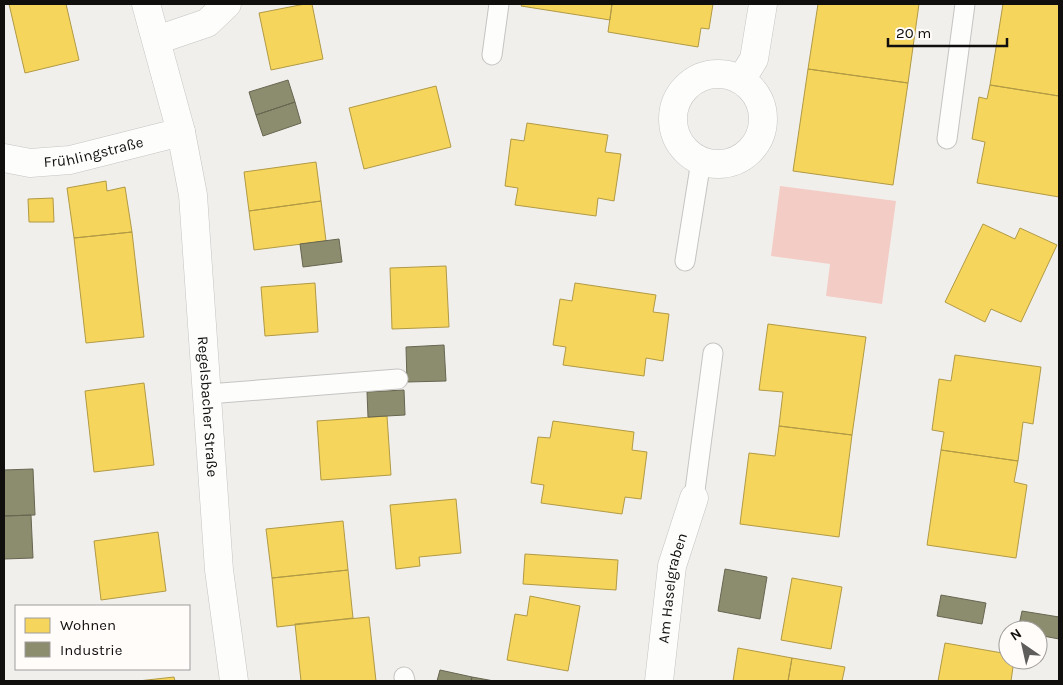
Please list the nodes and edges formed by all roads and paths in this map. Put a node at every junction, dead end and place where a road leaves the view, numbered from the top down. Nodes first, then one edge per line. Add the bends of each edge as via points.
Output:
1 (146, 4) edge
2 (227, 4) edge
3 (499, 4) edge
4 (763, 4) edge
5 (965, 4) edge
6 (157, 40) junction
7 (492, 56) dead end
8 (741, 80) junction
9 (182, 132) junction
10 (946, 139) dead end
11 (4, 158) edge
12 (700, 161) junction
13 (685, 260) dead end
14 (712, 353) dead end
15 (398, 379) dead end
16 (208, 394) junction
17 (694, 498) joint
18 (234, 681) edge
19 (659, 681) edge

1 - 6 street, Regelsbacher Straße
2 - 6 street via 207,23
3 - 7 lane
4 - 8 street via 754,59
5 - 10 lane
6 - 9 street, Regelsbacher Straße
8 - 12 street via 750,87 762,109 761,133 756,144 737,160 712,164
8 - 12 street via 729,75 705,76 684,89 677,99 674,111 676,135 690,155
9 - 11 street, Frühlingstraße via 70,160 30,163
9 - 16 street, Regelsbacher Straße via 193,195
12 - 13 lane
14 - 17 lane
15 - 16 lane
16 - 18 street, Regelsbacher Straße via 219,570
17 - 19 street, Am Haselgraben via 672,566

